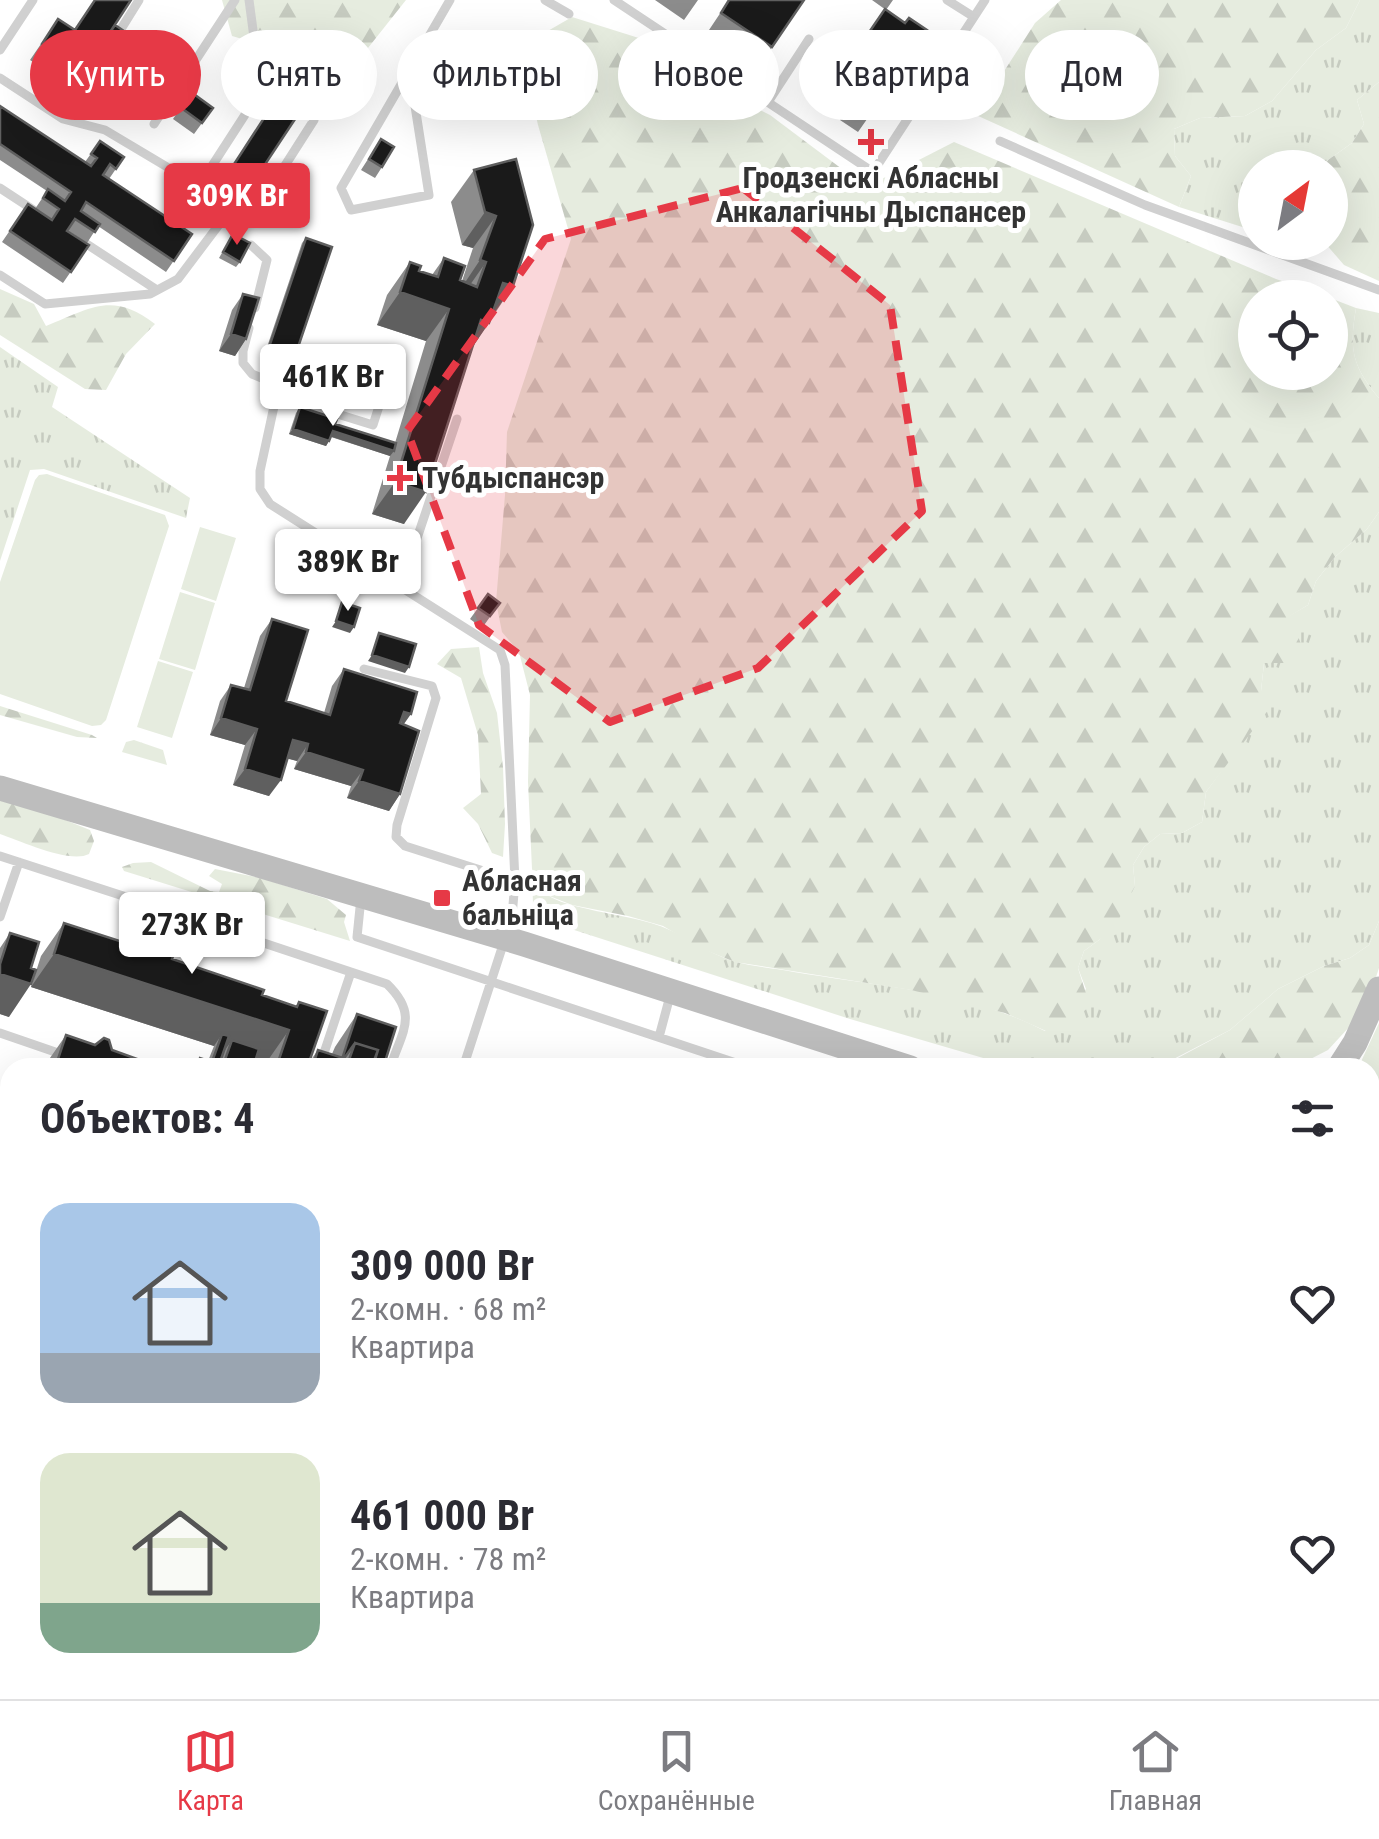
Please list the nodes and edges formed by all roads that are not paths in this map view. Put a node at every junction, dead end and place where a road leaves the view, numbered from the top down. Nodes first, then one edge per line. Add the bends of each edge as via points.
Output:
1 (33, 0) edge
2 (139, 0) edge
3 (235, 0) edge
4 (249, 0) edge
5 (450, 0) edge
6 (545, 0) edge
7 (614, 0) edge
8 (948, 0) edge
9 (986, 0) edge
10 (569, 14) dead end
11 (974, 17) junction
12 (120, 30) edge
13 (253, 30) edge
14 (432, 30) edge
15 (659, 30) edge
16 (0, 50) edge
17 (799, 54) edge
18 (409, 68) joint
19 (0, 78) edge
20 (779, 85) edge
21 (30, 98) edge
22 (779, 109) edge
23 (63, 120) edge
24 (241, 120) edge
25 (314, 120) edge
26 (154, 124) dead end
27 (1000, 142) dead end
28 (198, 186) junction
29 (0, 188) edge
30 (230, 210) junction
31 (47, 218) edge
32 (78, 239) edge
33 (250, 245) edge
34 (0, 274) edge
35 (157, 290) junction
36 (1379, 290) edge
37 (277, 392) junction
38 (458, 419) edge
39 (401, 586) junction
40 (364, 669) dead end
41 (0, 788) edge
42 (0, 856) edge
43 (20, 862) junction
44 (514, 880) junction
45 (361, 896) junction
46 (0, 918) edge
47 (505, 938) junction
48 (352, 972) junction
49 (490, 981) junction
50 (1379, 989) edge
51 (672, 990) junction
52 (0, 1033) edge
53 (659, 1037) junction
54 (68, 1056) edge
55 (322, 1058) edge
56 (393, 1058) edge
57 (465, 1058) edge
58 (724, 1058) edge
59 (879, 1058) edge
60 (1345, 1058) edge

1 - 16 lane
2 - 12 lane
3 - 26 lane
4 - 13 lane
5 - 14 lane
6 - 10 lane
7 - 15 lane
8 - 11 lane
9 - 11 lane
11 - 22 lane via 872,172
17 - 20 lane
18 - 18 lane via 428,195 351,210 342,188
19 - 21 lane
23 - 28 lane via 105,130
24 - 28 lane
25 - 30 lane via 262,200
27 - 36 lane
28 - 30 lane
29 - 31 lane
30 - 35 lane via 178,280
32 - 35 lane
33 - 37 lane via 267,260 243,363
34 - 35 lane via 44,304
37 - 37 lane via 372,424 387,380 302,353
37 - 39 lane via 260,489 270,504
38 - 39 lane
39 - 44 lane via 500,650
40 - 44 lane via 432,686 436,698 396,837 404,846
41 - 45 street
42 - 43 lane
43 - 46 lane
43 - 48 lane
44 - 47 lane
45 - 47 street
45 - 49 lane via 358,937
47 - 49 lane
47 - 51 street
48 - 55 lane
48 - 56 lane via 387,984 402,999 406,1020
49 - 53 lane
49 - 57 lane
50 - 60 street
51 - 53 lane
51 - 59 street
52 - 54 lane
53 - 58 lane

